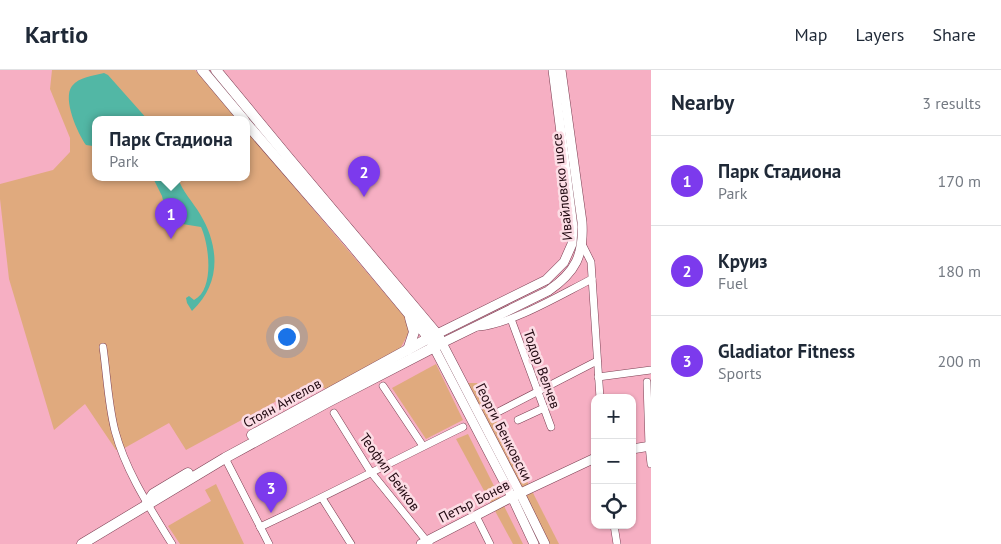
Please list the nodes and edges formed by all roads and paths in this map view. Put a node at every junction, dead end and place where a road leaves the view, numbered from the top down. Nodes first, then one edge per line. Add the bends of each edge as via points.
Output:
1 (202, 70) edge
2 (216, 70) edge
3 (553, 70) edge
4 (562, 70) edge
5 (240, 116) edge
6 (250, 128) edge
7 (582, 244) junction
8 (592, 279) junction
9 (409, 314) junction
10 (511, 319) junction
11 (478, 327) junction
12 (436, 341) junction
13 (103, 347) dead end
14 (408, 350) junction
15 (597, 361) junction
16 (651, 370) edge
17 (598, 377) junction
18 (647, 382) dead end
19 (383, 386) dead end
20 (537, 391) junction
21 (600, 394) edge
22 (544, 408) junction
23 (498, 412) dead end
24 (334, 413) dead end
25 (518, 420) dead end
26 (463, 427) dead end
27 (550, 427) dead end
28 (423, 446) junction
29 (650, 446) edge
30 (636, 448) edge
31 (224, 458) junction
32 (591, 460) edge
33 (651, 464) edge
34 (370, 472) junction
35 (516, 495) junction
36 (322, 498) junction
37 (147, 503) junction
38 (476, 516) junction
39 (260, 527) junction
40 (615, 529) edge
41 (426, 543) edge
42 (82, 544) edge
43 (172, 544) edge
44 (269, 544) edge
45 (351, 544) edge
46 (490, 544) edge
47 (534, 544) edge
48 (545, 544) edge
49 (617, 544) edge

1 - 5 main road
2 - 12 main road
3 - 12 street, Ивайловско шосе via 573,227 569,251 564,262 546,280
4 - 7 street, Ивайловско шосе via 582,222
6 - 9 main road
7 - 8 street via 591,262
7 - 11 street, Ивайловско шосе via 576,263 560,282
8 - 10 street
8 - 15 street
9 - 12 main road
9 - 14 main road via 414,332
10 - 11 street
10 - 20 street, Тодор Велчев
11 - 12 street, Ивайловско шосе
12 - 14 main road, Стоян Ангелов
12 - 31 main road, Стоян Ангелов
12 - 35 street, Георги Бенковски
13 - 37 street via 115,429 121,450
14 - 37 main road, Стоян Ангелов via 221,453 153,494
15 - 17 street
15 - 20 street
16 - 17 street
17 - 21 street
18 - 29 street
19 - 28 street
20 - 22 street, Тодор Велчев
20 - 23 street
22 - 25 street
22 - 27 street, Тодор Велчев
24 - 34 street, Теофил Бейков
26 - 28 street
28 - 34 street
29 - 30 street
29 - 33 street
31 - 37 main road, Стоян Ангелов
31 - 39 street
32 - 35 street, Петър Бонев
34 - 36 street
34 - 41 street, Теофил Бейков
35 - 38 street, Петър Бонев
35 - 47 street, Георги Бенковски
35 - 48 street, Георги Бенковски
36 - 39 street
36 - 45 street
37 - 42 main road, Стоян Ангелов
37 - 43 street
38 - 41 street, Петър Бонев
38 - 46 street
39 - 44 street
40 - 49 street

